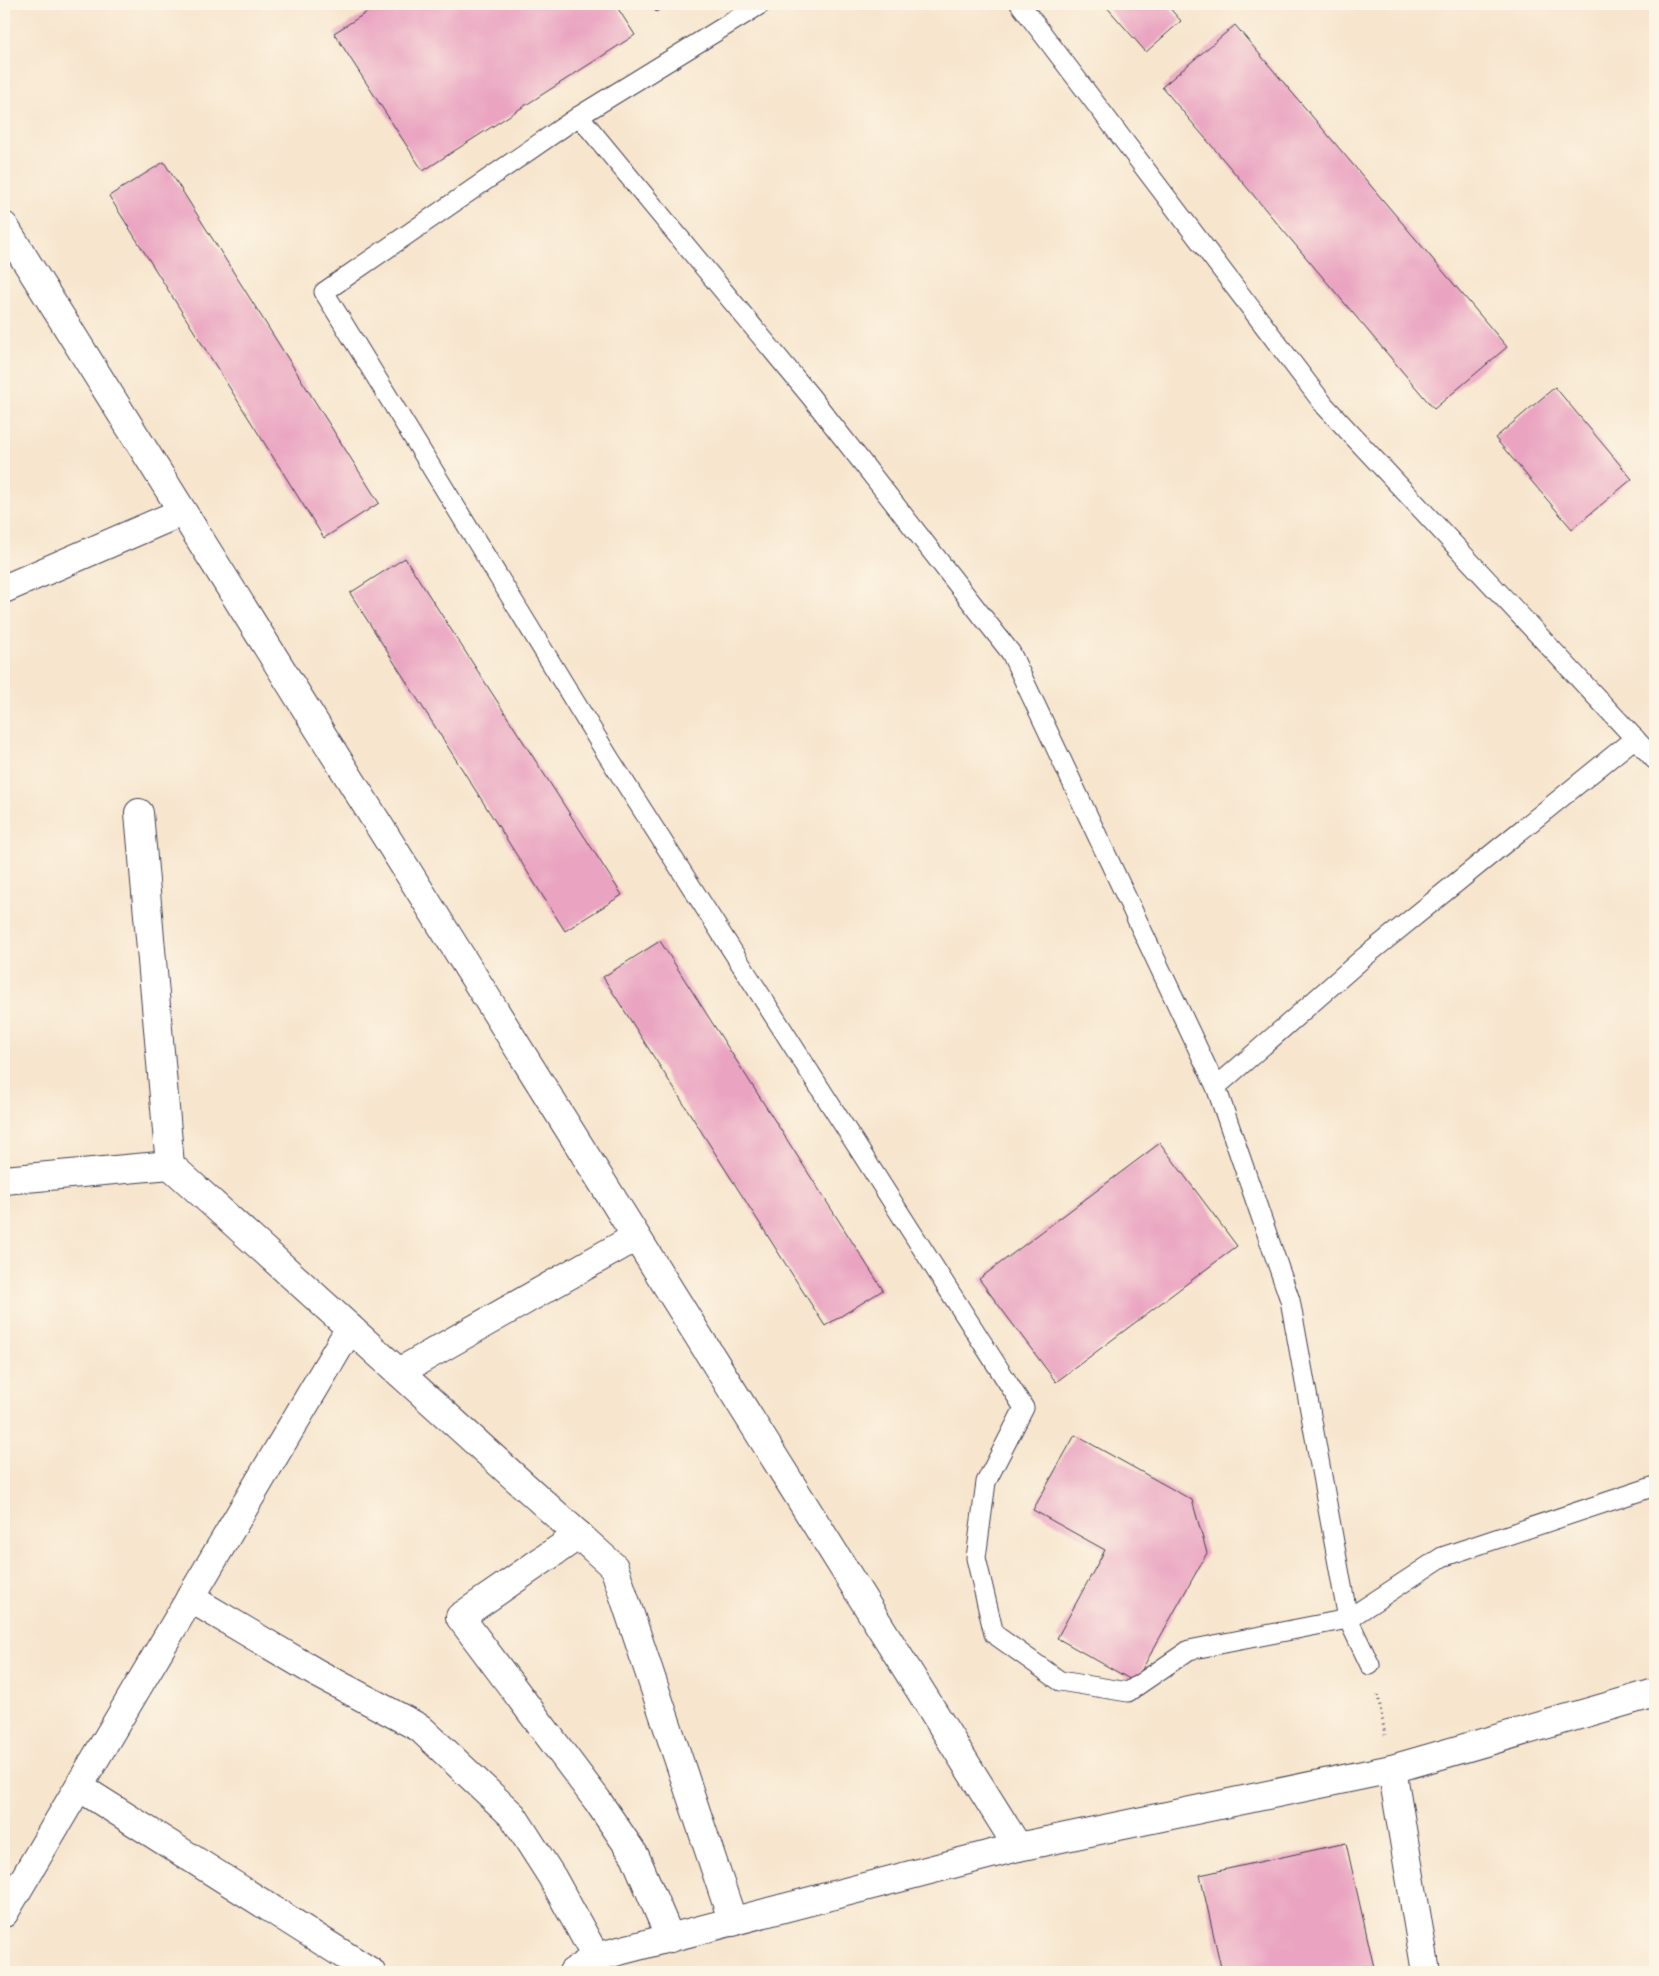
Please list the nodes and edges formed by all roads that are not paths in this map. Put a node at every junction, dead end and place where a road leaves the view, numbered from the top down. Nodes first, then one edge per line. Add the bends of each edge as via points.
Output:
1 (761, 4) edge
2 (1020, 4) edge
3 (579, 116) junction
4 (4, 226) edge
5 (182, 512) junction
6 (4, 589) edge
7 (1634, 738) junction
8 (1655, 760) edge
9 (139, 813) dead end
10 (1216, 1087) junction
11 (170, 1165) junction
12 (4, 1180) edge
13 (636, 1237) junction
14 (350, 1328) junction
15 (399, 1372) junction
16 (1655, 1486) edge
17 (579, 1536) junction
18 (190, 1598) junction
19 (1348, 1619) junction
20 (1370, 1665) road end
21 (1655, 1693) edge
22 (1392, 1769) junction
23 (79, 1786) junction
24 (1018, 1847) junction
25 (4, 1913) edge
26 (733, 1922) junction
27 (670, 1938) junction
28 (596, 1957) junction
29 (371, 1972) edge
30 (573, 1972) edge
31 (1426, 1972) edge

1 - 3 lane
2 - 7 lane via 1325,406
3 - 10 lane via 811,397 1011,653
3 - 19 lane via 324,292 608,756 1024,1408 986,1482 976,1558 994,1634 1060,1681 1128,1692 1189,1650
4 - 5 street
5 - 6 street
5 - 13 street
7 - 8 lane
7 - 10 lane via 1362,959
9 - 11 street
10 - 19 lane via 1290,1300
11 - 12 street
11 - 14 street
13 - 15 street
13 - 24 street
14 - 15 street
14 - 18 street
15 - 17 street
16 - 19 lane via 1442,1557
17 - 26 street via 614,1567
17 - 27 street via 460,1617 635,1856
18 - 23 street
18 - 28 street via 315,1672 420,1728 513,1816 552,1877
19 - 20 lane
21 - 22 street
22 - 24 street
22 - 31 street
23 - 25 street
23 - 29 street
24 - 26 street
26 - 27 street
27 - 28 street
28 - 30 street

